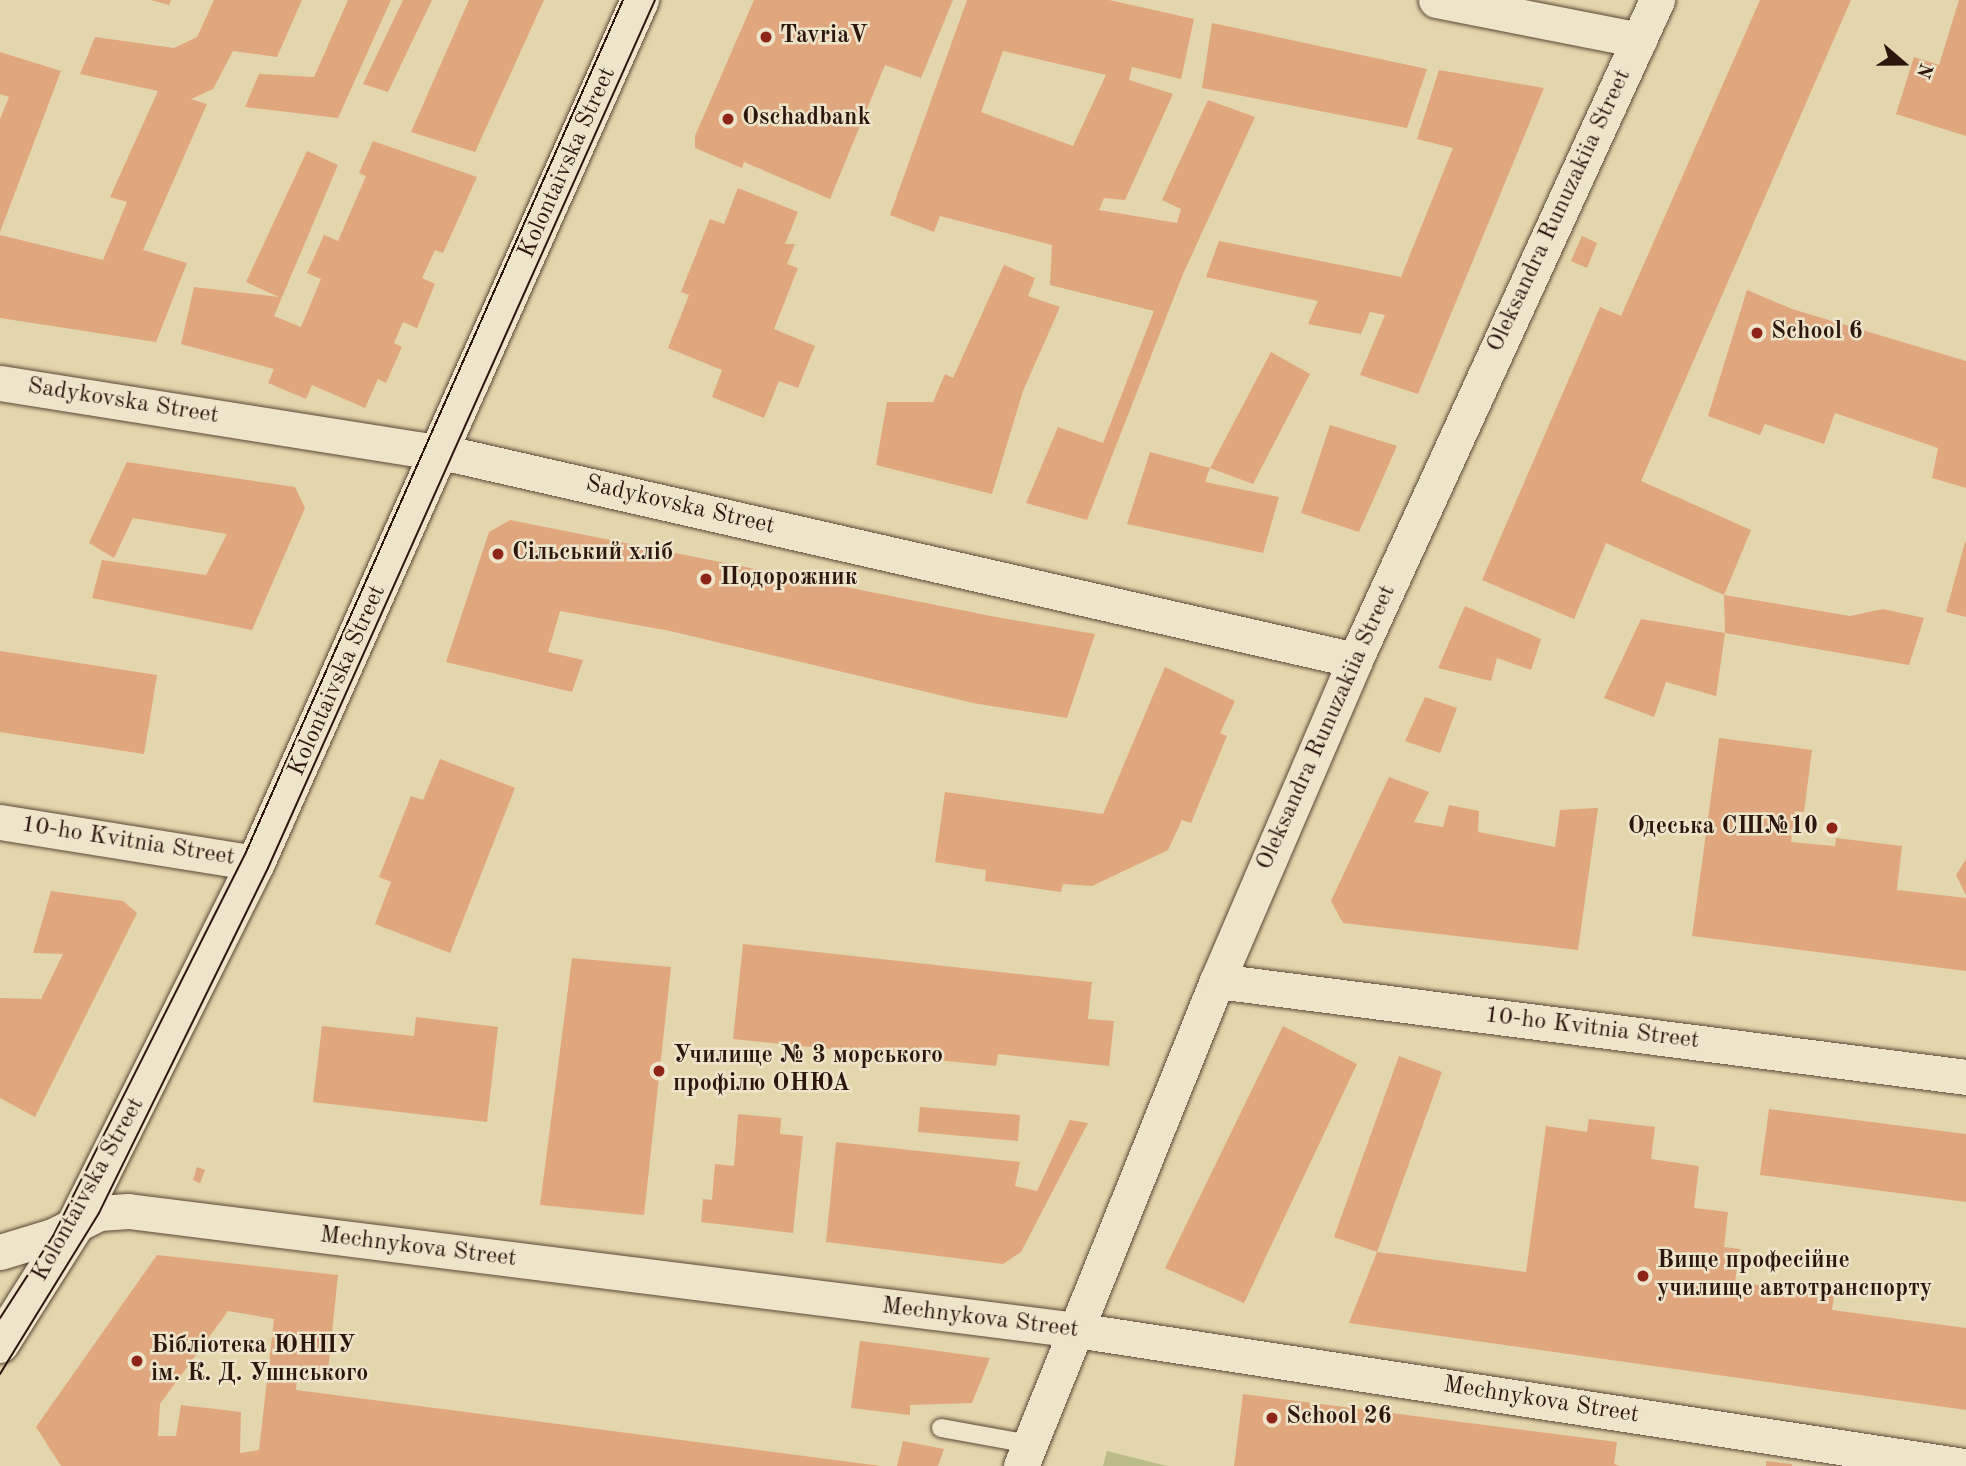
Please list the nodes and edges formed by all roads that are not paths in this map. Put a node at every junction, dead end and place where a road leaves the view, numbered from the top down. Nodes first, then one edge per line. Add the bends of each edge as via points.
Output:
1 (640, 0) edge
2 (1436, 0) edge
3 (1657, 0) edge
4 (1639, 40) junction
5 (0, 383) edge
6 (441, 453) junction
7 (1355, 660) junction
8 (0, 821) edge
9 (256, 863) junction
10 (1217, 981) junction
11 (1966, 1077) edge
12 (76, 1224) junction
13 (0, 1252) edge
14 (1076, 1330) junction
15 (0, 1344) edge
16 (941, 1429) dead end
17 (1026, 1455) edge
18 (1964, 1466) edge

1 - 6 main road, Kolontaivska Street
2 - 4 street
3 - 4 street, Oleksandra Runuzakiia Street
4 - 7 street, Oleksandra Runuzakiia Street
5 - 6 street, Sadykovska Street
6 - 7 street, Sadykovska Street
6 - 9 main road, Kolontaivska Street
7 - 10 street, Oleksandra Runuzakiia Street
8 - 9 street, 10-ho Kvitnia Street
9 - 12 main road, Kolontaivska Street
10 - 11 street, 10-ho Kvitnia Street
10 - 14 street, Oleksandra Runuzakiia Street
12 - 13 street, Mechnykova Street
12 - 14 street, Mechnykova Street via 99,1213 128,1211
12 - 15 main road, Kolontaivska Street
14 - 17 street, Oleksandra Runuzakiia Street
14 - 18 street, Mechnykova Street
16 - 17 lane

